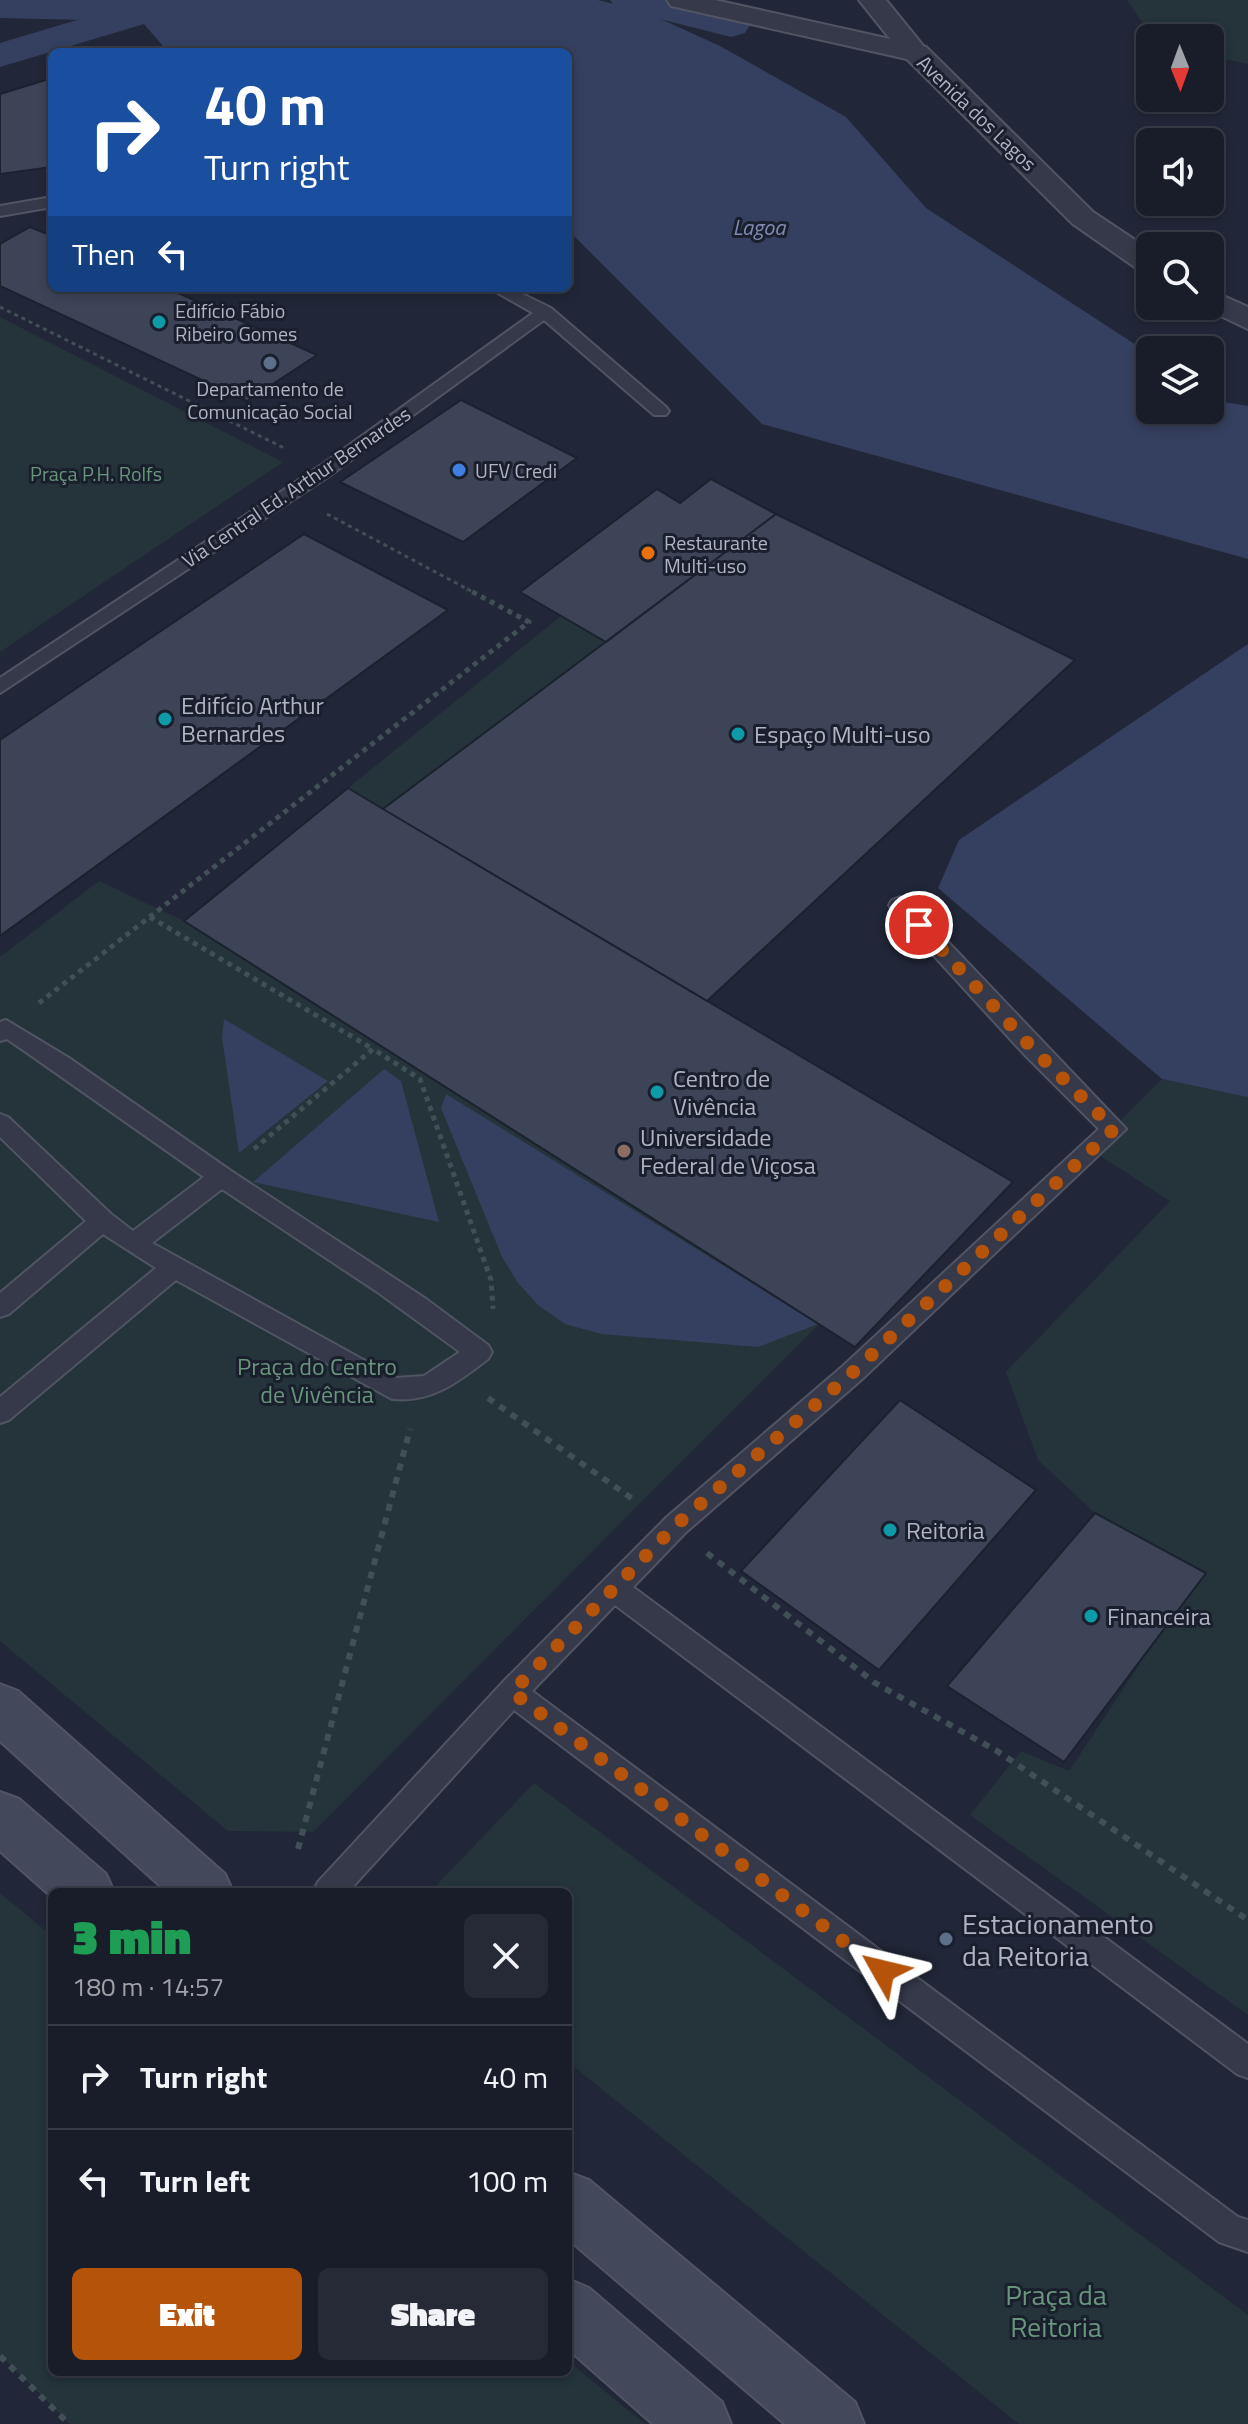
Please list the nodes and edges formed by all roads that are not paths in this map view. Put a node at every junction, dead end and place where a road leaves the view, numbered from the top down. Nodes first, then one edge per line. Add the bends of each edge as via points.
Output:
1 (680, 0) edge
2 (872, 0) edge
3 (916, 53) junction
4 (48, 203) edge
5 (0, 211) edge
6 (1136, 254) edge
7 (505, 292) edge
8 (1224, 307) edge
9 (545, 312) junction
10 (1248, 320) edge
11 (660, 411) dead end
12 (0, 687) edge
13 (900, 905) dead end
14 (3, 1030) edge
15 (0, 1123) edge
16 (222, 1176) junction
17 (102, 1221) junction
18 (133, 1244) junction
19 (174, 1267) junction
20 (0, 1307) edge
21 (0, 1412) edge
22 (613, 1588) junction
23 (512, 1692) junction
24 (0, 1708) edge
25 (0, 1817) edge
26 (82, 1888) edge
27 (202, 1888) edge
28 (332, 1888) edge
29 (1248, 2063) edge
30 (572, 2204) edge
31 (1248, 2236) edge
32 (572, 2312) edge
33 (700, 2424) edge
34 (833, 2424) edge

1 - 3 street, Avenida dos Lagos
2 - 3 street
3 - 6 street, Avenida dos Lagos via 1083,218
4 - 5 lane
7 - 9 lane
8 - 10 street
9 - 11 lane
9 - 12 lane, Via Central Ed. Arthur Bernardes via 326,470
13 - 22 lane via 1114,1129
14 - 16 lane
15 - 17 lane
16 - 18 lane
16 - 19 lane via 429,1312 479,1352 420,1390 392,1388
17 - 18 lane
17 - 20 lane
18 - 19 lane
19 - 21 lane
22 - 23 lane
22 - 29 lane
23 - 28 lane
23 - 31 lane via 1230,2231
24 - 27 main road
25 - 26 main road
30 - 34 main road
32 - 33 main road

